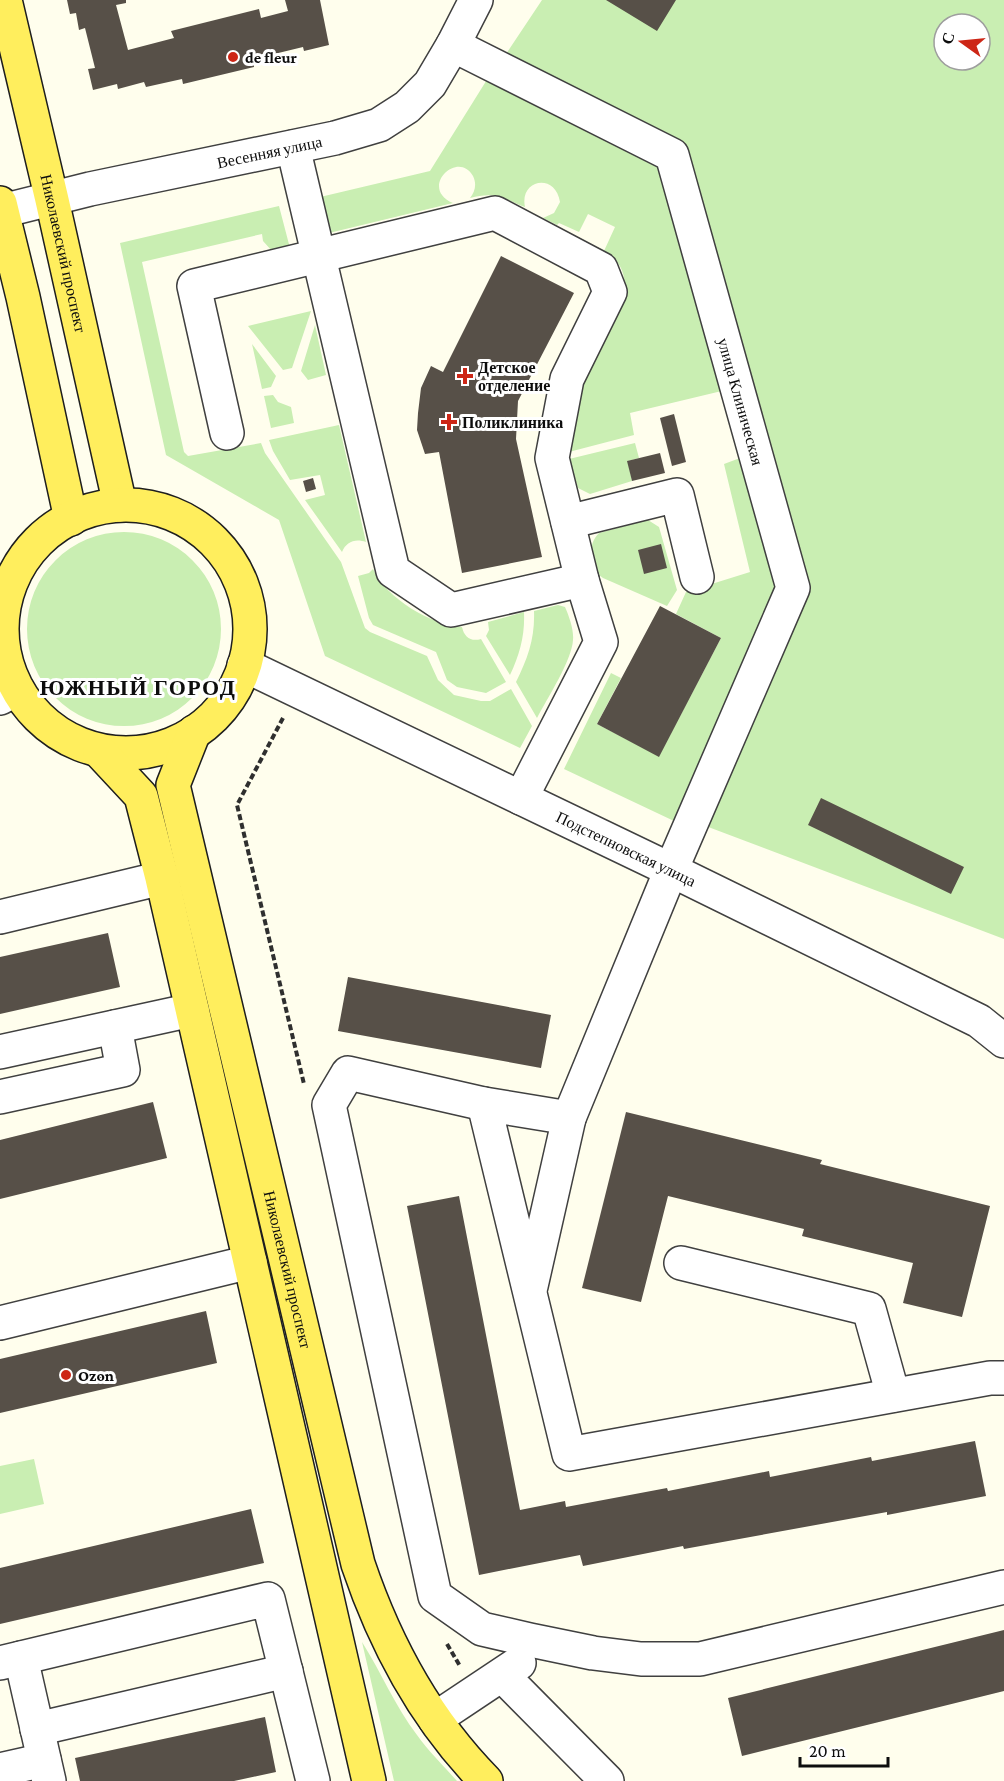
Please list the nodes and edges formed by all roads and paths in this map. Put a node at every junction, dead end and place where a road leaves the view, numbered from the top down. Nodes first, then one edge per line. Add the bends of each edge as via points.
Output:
1 (5, 0) edge
2 (476, 0) edge
3 (453, 45) junction
4 (293, 147) junction
5 (52, 200) junction
6 (1, 207) edge
7 (319, 255) junction
8 (227, 433) dead end
9 (120, 505) junction
10 (71, 519) junction
11 (568, 522) junction
12 (698, 577) dead end
13 (582, 580) junction
14 (244, 665) junction
15 (8, 694) edge
16 (194, 732) junction
17 (100, 752) junction
18 (521, 798) junction
19 (671, 870) junction
20 (162, 878) junction
21 (0, 917) edge
22 (192, 1010) junction
23 (115, 1027) junction
24 (1004, 1041) edge
25 (0, 1052) edge
26 (0, 1097) edge
27 (484, 1104) junction
28 (569, 1118) junction
29 (250, 1262) junction
30 (681, 1263) dead end
31 (529, 1292) junction
32 (0, 1323) edge
33 (1004, 1378) edge
34 (893, 1395) junction
35 (1004, 1587) edge
36 (548, 1644) junction
37 (11, 1660) edge
38 (286, 1671) junction
39 (502, 1675) junction
40 (435, 1719) junction
41 (44, 1757) edge
42 (0, 1770) edge
43 (313, 1781) edge
44 (369, 1781) edge
45 (486, 1781) edge
46 (607, 1781) edge

1 - 5 main road, Николаевский проспект
2 - 3 street, Весенняя улица
3 - 4 street, Весенняя улица via 430,84 407,107 378,125
3 - 19 street, улица Клиническая via 672,155 793,588
4 - 5 street, Весенняя улица
4 - 7 street
5 - 6 street, Весенняя улица
5 - 9 main road, Николаевский проспект
6 - 10 main road
7 - 8 street via 194,286
7 - 11 street via 495,213 601,269 610,291 567,379 552,458
7 - 13 street via 393,571 451,610
9 - 10 main road via 85,511
9 - 14 main road via 169,512 205,532 233,565 248,604 249,647
10 - 15 main road via 48,531 20,563 4,600 1,640 11,678
11 - 12 street via 677,495
11 - 13 street
13 - 18 street via 601,642
14 - 16 main road via 237,687 211,721
14 - 18 street, Подстепновская улица
15 - 17 main road via 62,737
16 - 17 main road via 178,743 140,754
16 - 40 main road, Николаевский проспект via 173,785 358,1564 394,1653
17 - 20 main road via 141,796
18 - 19 street, Подстепновская улица
19 - 24 street, Подстепновская улица via 979,1021
19 - 28 street, улица Клиническая
20 - 21 street
20 - 22 main road
22 - 23 street
22 - 29 main road
23 - 25 street
23 - 26 street via 123,1070
27 - 28 street
27 - 31 street
27 - 36 street via 348,1073 329,1105 435,1596 482,1629
28 - 31 street, улица Клиническая
29 - 32 street
29 - 44 main road
30 - 34 street via 869,1309
31 - 34 street via 569,1454
33 - 34 street
35 - 36 street via 700,1659 641,1659
36 - 39 street
37 - 38 street via 268,1599
37 - 41 street
38 - 41 street
38 - 43 street
39 - 40 street
39 - 46 street
40 - 45 main road, Николаевский проспект
41 - 42 street

